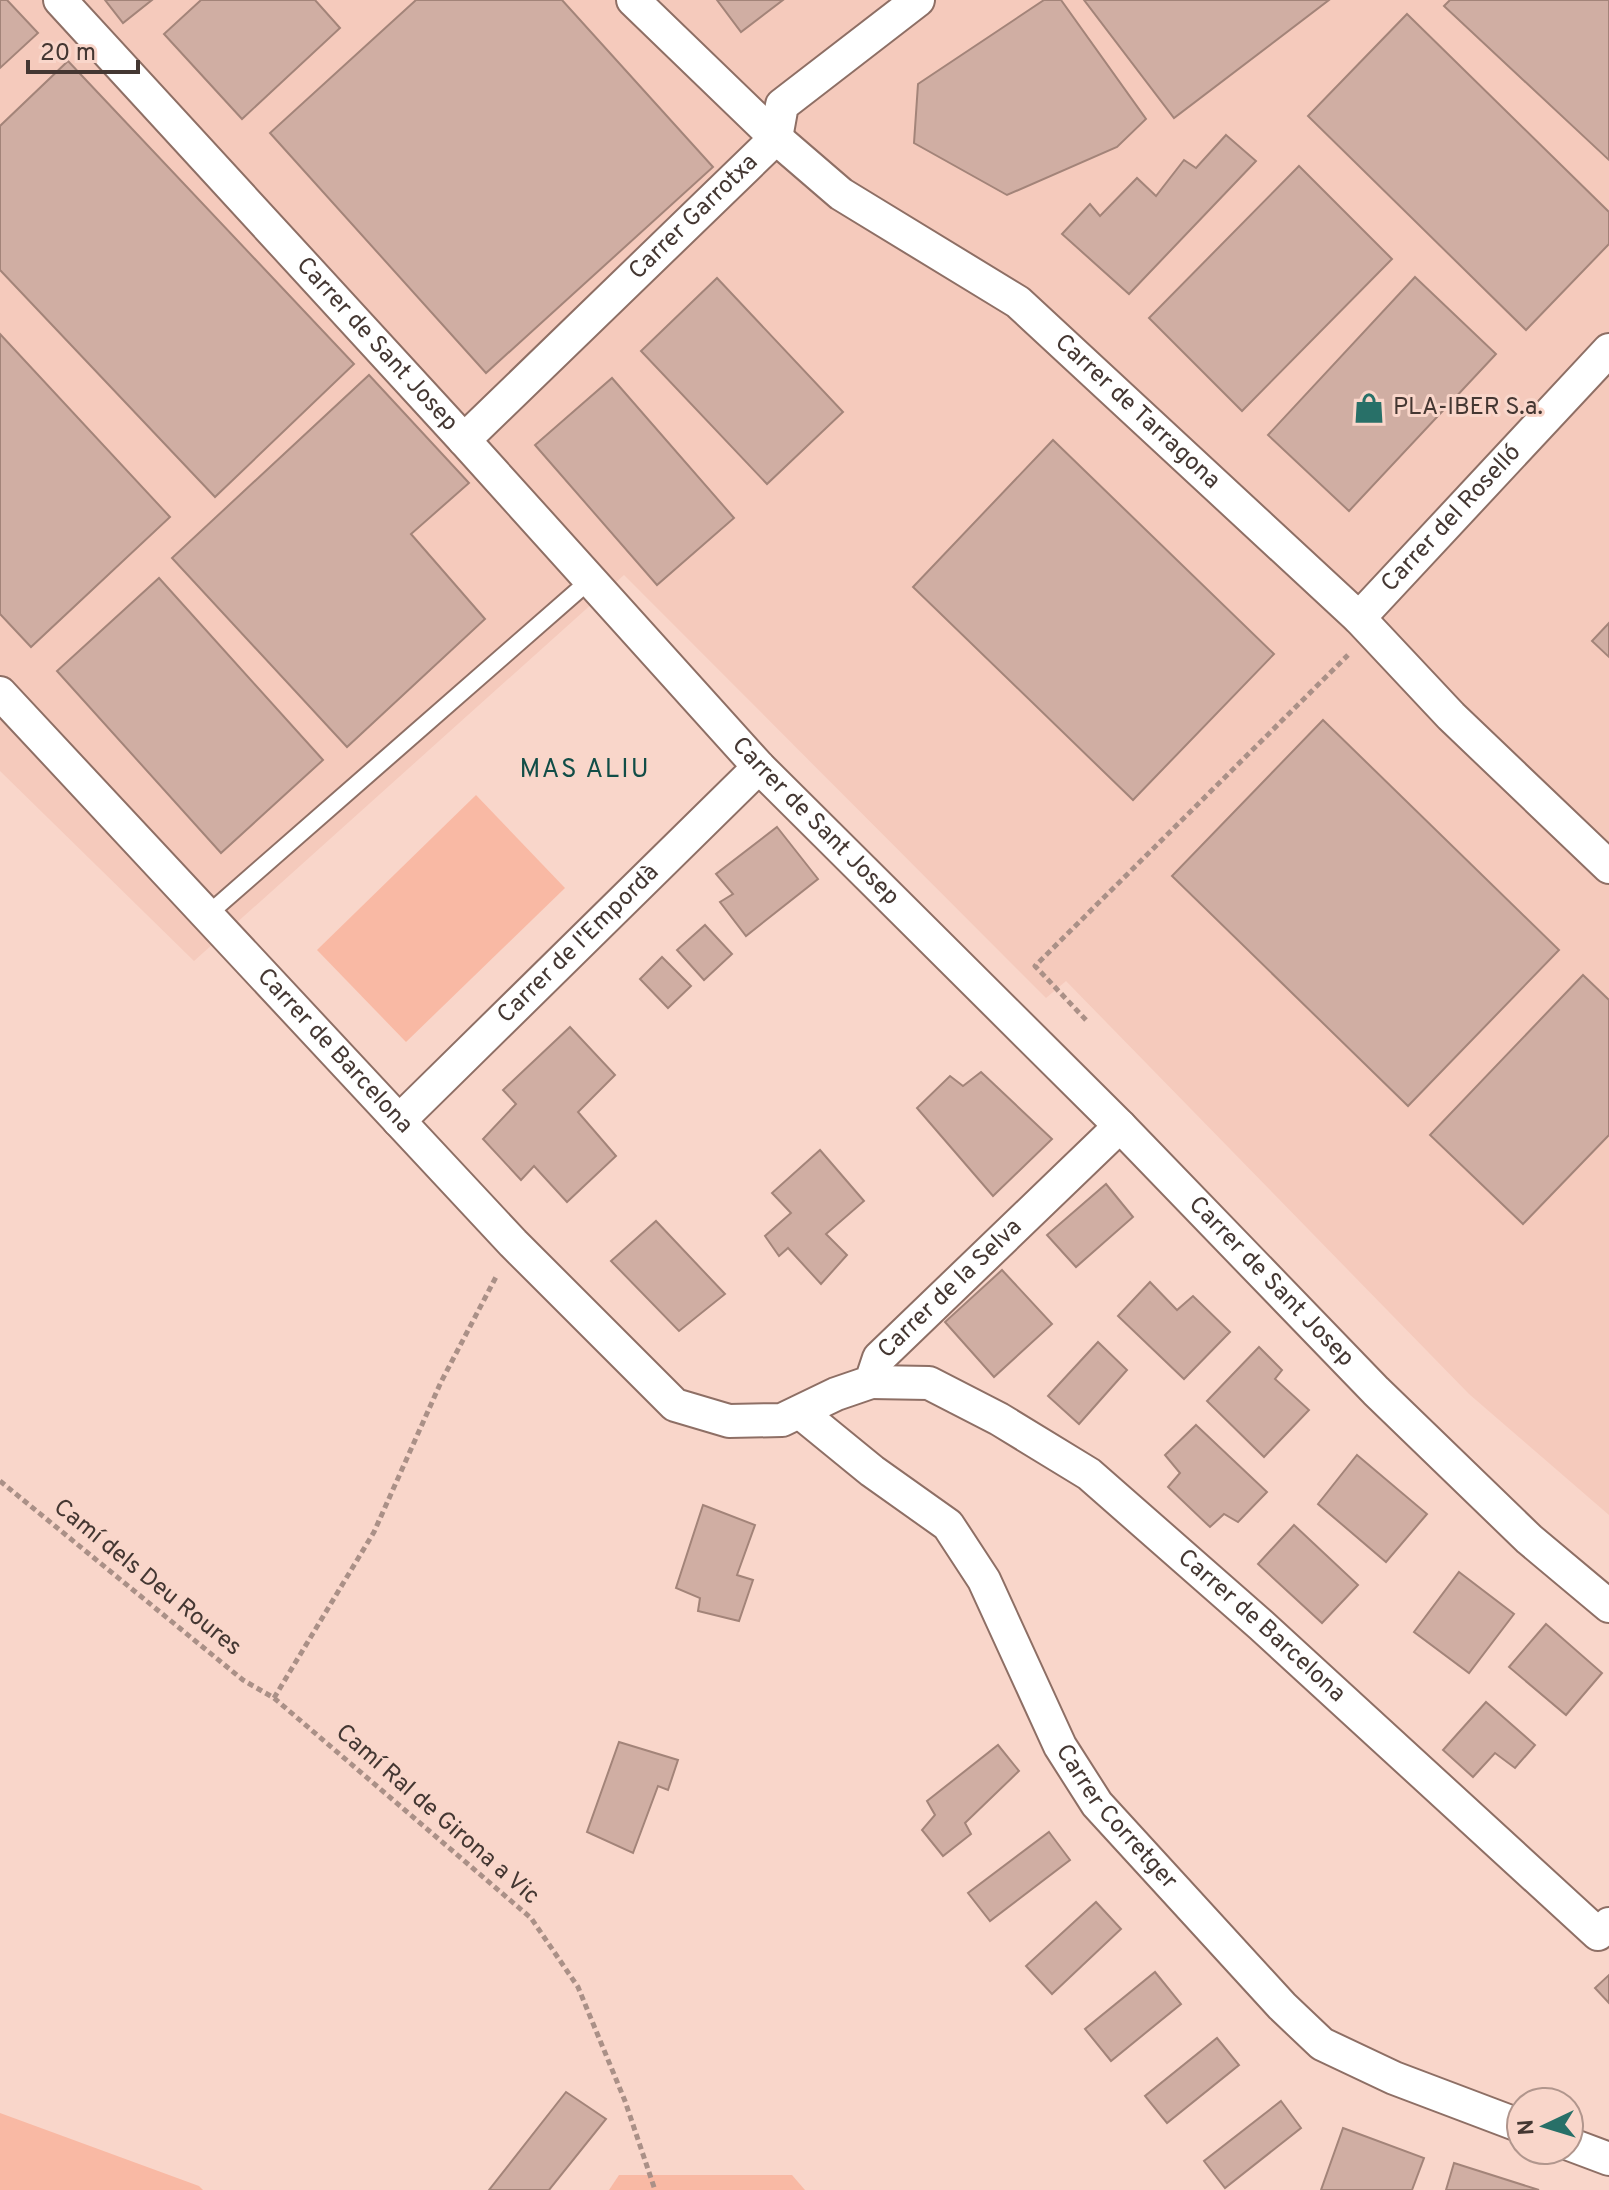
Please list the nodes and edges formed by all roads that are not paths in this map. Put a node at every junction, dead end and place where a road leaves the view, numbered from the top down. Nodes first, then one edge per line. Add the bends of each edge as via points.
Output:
1 (60, 0) edge
2 (633, 0) edge
3 (918, 0) edge
4 (776, 138) junction
5 (1609, 350) edge
6 (464, 440) junction
7 (590, 580) junction
8 (1365, 625) junction
9 (0, 693) edge
10 (759, 767) junction
11 (1609, 867) edge
12 (206, 916) junction
13 (399, 1121) junction
14 (1120, 1126) junction
15 (871, 1382) junction
16 (675, 1405) joint
17 (801, 1413) junction
18 (1609, 1606) edge
19 (1609, 1924) edge
20 (1505, 2120) edge
21 (1585, 2150) edge
22 (1609, 2159) edge

1 - 6 street, Carrer de Sant Josep
2 - 4 street, Carrer de Tarragona
3 - 4 street, Carrer Garrotxa via 782,105
4 - 6 street, Carrer Garrotxa
4 - 8 street, Carrer de Tarragona via 841,194 1018,302
5 - 8 street, Carrer del Roselló
6 - 7 street, Carrer de Sant Josep
7 - 10 street, Carrer de Sant Josep
7 - 12 lane
8 - 11 street, Carrer de Tarragona via 1451,716
9 - 12 street, Carrer de Barcelona
10 - 13 street, Carrer de l'Empordà
10 - 14 street, Carrer de Sant Josep
12 - 13 street, Carrer de Barcelona
13 - 16 street, Carrer de Barcelona
14 - 15 street, Carrer de la Selva via 879,1358
14 - 18 street, Carrer de Sant Josep via 1376,1391 1529,1539
15 - 17 street, Carrer de la Selva
15 - 19 street, Carrer de Barcelona via 929,1383 1089,1474 1598,1934
16 - 17 street, Carrer de la Selva via 729,1421 782,1420
17 - 20 street, Carrer Corretger via 948,1525 984,1580 1060,1746 1097,1804 1282,2006 1322,2044
21 - 22 street

